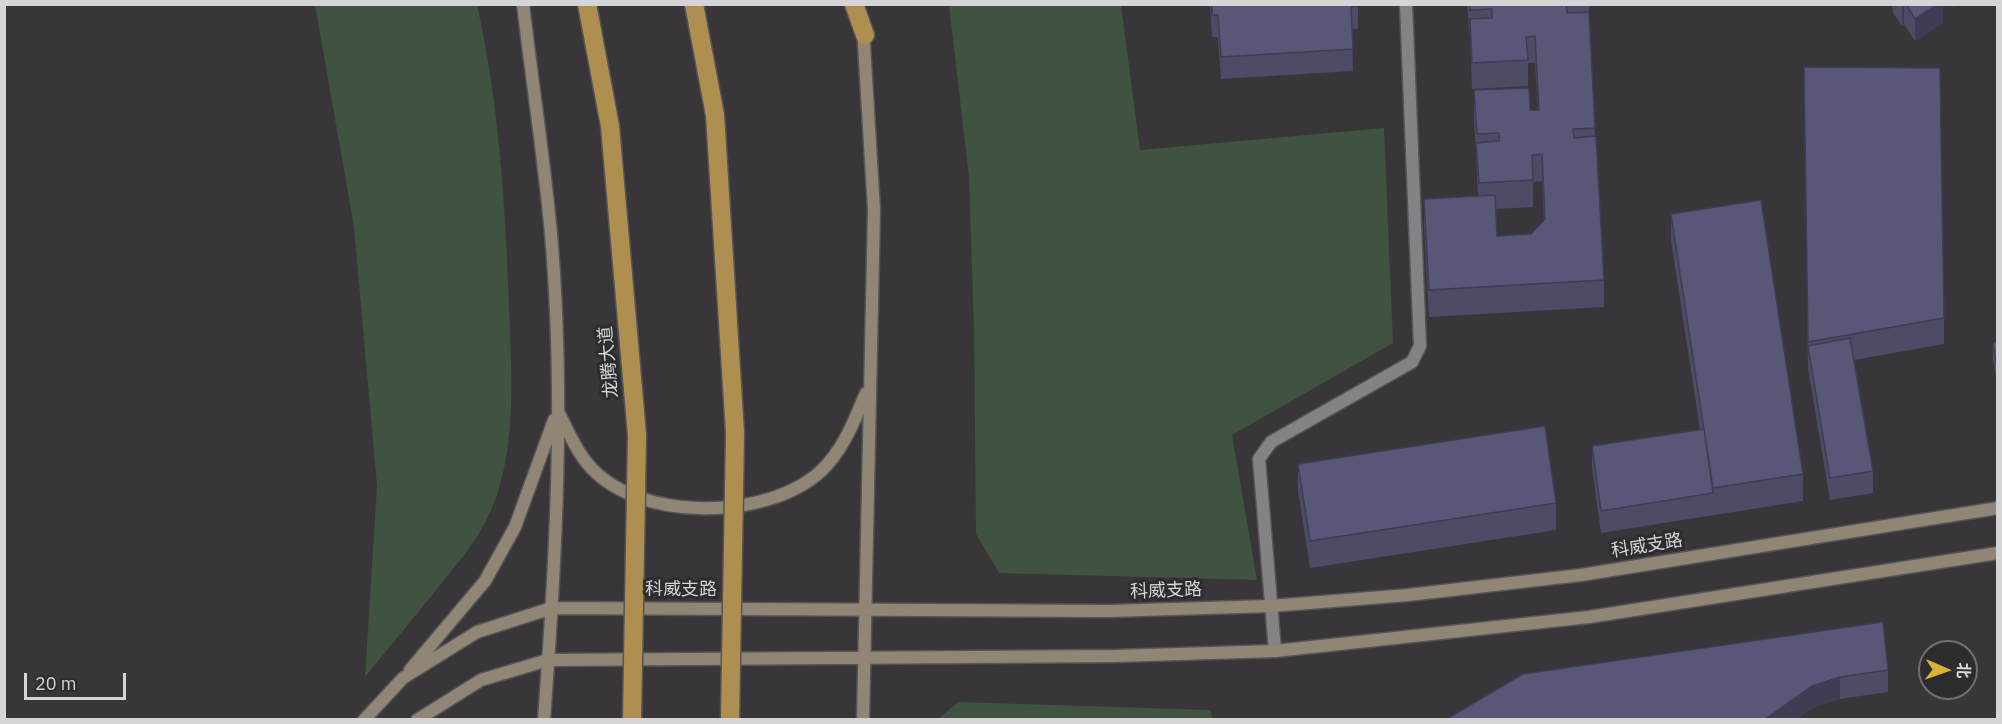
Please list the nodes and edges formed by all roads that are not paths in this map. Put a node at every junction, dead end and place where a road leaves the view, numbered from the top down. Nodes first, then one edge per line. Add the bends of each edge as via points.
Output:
1 (523, 4) edge
2 (587, 4) edge
3 (694, 4) edge
4 (854, 4) edge
5 (859, 4) edge
6 (1406, 4) edge
7 (865, 36) junction
8 (869, 384) junction
9 (558, 411) junction
10 (1998, 508) edge
11 (1998, 553) edge
12 (1271, 606) junction
13 (552, 608) junction
14 (864, 609) junction
15 (1275, 651) junction
16 (548, 660) junction
17 (864, 660) junction
18 (403, 678) junction
19 (364, 720) edge
20 (417, 720) edge
21 (544, 720) edge
22 (632, 720) edge
23 (730, 720) edge
24 (863, 720) edge

1 - 9 street via 551,235
2 - 22 highway, 龙腾大道, bridge via 610,126 636,435
3 - 23 highway, bridge via 715,115 735,433
4 - 7 highway
5 - 7 street
6 - 12 lane via 1420,346 1412,362 1271,442 1259,459
7 - 8 street via 874,210
8 - 9 street via 845,442 820,472 787,493 752,506 706,509 662,504 623,492 588,464
8 - 14 street
9 - 13 street
9 - 18 street via 515,527 490,572
10 - 12 street, 科威支路 via 1581,575
11 - 15 street via 1589,617
12 - 14 street, 科威支路 via 1109,611
12 - 15 lane
13 - 14 street, 科威支路
13 - 16 street
13 - 18 street, 科威支路 via 477,632
14 - 17 street
15 - 17 street
16 - 17 street
16 - 20 street via 481,680
16 - 21 street
17 - 24 street
18 - 19 street, 科威支路

